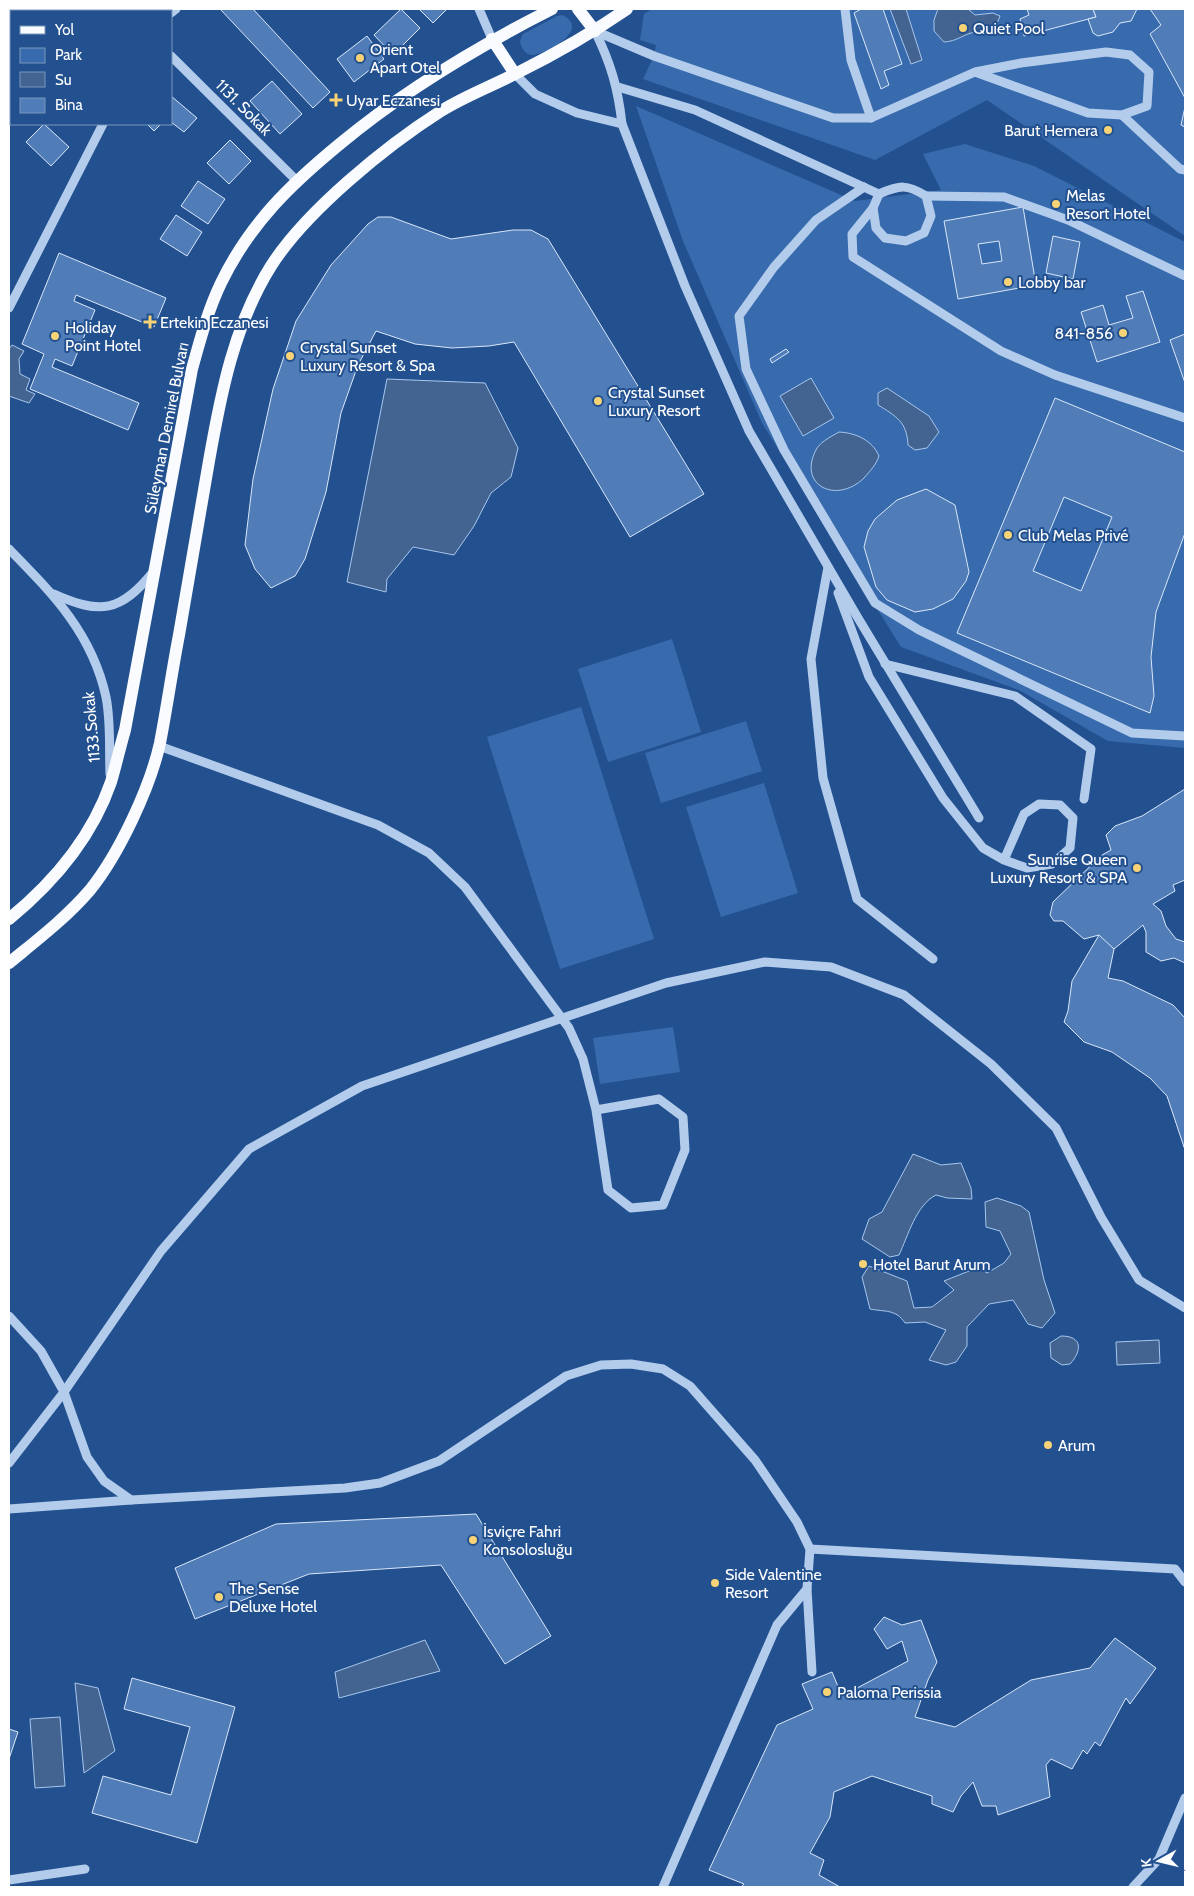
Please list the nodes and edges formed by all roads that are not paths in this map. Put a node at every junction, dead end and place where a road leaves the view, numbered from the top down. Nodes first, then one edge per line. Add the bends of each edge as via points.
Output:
1 (479, 9) edge
2 (552, 9) edge
3 (578, 9) edge
4 (627, 9) edge
5 (845, 9) edge
6 (595, 31) junction
7 (492, 39) junction
8 (172, 57) edge
9 (976, 72) junction
10 (515, 74) junction
11 (618, 87) junction
12 (1122, 115) junction
13 (871, 118) junction
14 (622, 124) junction
15 (102, 125) edge
16 (1185, 170) edge
17 (296, 180) junction
18 (864, 187) junction
19 (880, 194) junction
20 (926, 196) junction
21 (873, 208) junction
22 (1185, 276) edge
23 (9, 308) edge
24 (1185, 418) edge
25 (9, 549) edge
26 (828, 567) junction
27 (154, 570) junction
28 (52, 593) junction
29 (885, 664) junction
30 (1185, 736) edge
31 (159, 746) junction
32 (110, 783) junction
33 (1084, 799) dead end
34 (979, 818) dead end
35 (1004, 860) junction
36 (9, 919) edge
37 (933, 958) dead end
38 (9, 963) edge
39 (563, 1020) junction
40 (596, 1110) junction
41 (1185, 1308) edge
42 (9, 1316) edge
43 (64, 1392) junction
44 (9, 1463) edge
45 (130, 1500) junction
46 (9, 1509) edge
47 (810, 1549) junction
48 (1185, 1582) edge
49 (807, 1589) junction
50 (812, 1672) dead end
51 (1185, 1798) edge
52 (86, 1869) dead end
53 (9, 1880) edge
54 (663, 1887) edge
55 (1133, 1887) edge

1 - 7 street
2 - 7 main road, Süleyman Demirel Bulvarı
3 - 6 main road
4 - 6 main road
5 - 13 street via 851,60
6 - 10 main road
6 - 11 street
6 - 13 street via 654,56 833,118
7 - 10 main road
7 - 17 main road, Süleyman Demirel Bulvarı via 381,110
8 - 17 street, 1131. Sokak
9 - 12 street via 1088,113
9 - 12 street via 1106,52 1130,55 1149,72 1147,106
9 - 13 street
10 - 14 street via 535,94 577,112
10 - 31 main road via 441,111 338,190 272,264 247,310 234,346 213,436
11 - 14 street
11 - 18 street via 695,110
12 - 16 street via 1180,169
14 - 26 street via 685,286 749,431
15 - 23 street
17 - 27 main road, Süleyman Demirel Bulvarı via 247,238 221,283 203,327 180,427
18 - 19 street
18 - 30 street via 816,220 774,267 739,316 746,369 784,450 875,604 918,630 1132,733
19 - 20 street via 895,186 912,187
19 - 21 street
20 - 21 street via 931,216 924,233 906,241 885,238 876,228
20 - 22 street via 1004,197 1068,220
21 - 24 street via 852,234 853,257 875,273 1001,352 1054,375
25 - 28 street
26 - 29 street
26 - 35 street via 870,677 943,798 983,848
26 - 37 street via 811,659 823,778 857,899
27 - 28 street via 139,590 126,600 104,608 80,606
27 - 32 main road, Süleyman Demirel Bulvarı via 125,730
28 - 32 street, 1133.Sokak via 74,621 99,672 106,699
29 - 33 street via 1015,696 1091,750
29 - 34 street
31 - 38 main road via 140,802 118,848 91,889 54,927
31 - 39 street via 378,825 429,853 465,887
32 - 36 main road, Süleyman Demirel Bulvarı via 91,826 66,863 30,902
35 - 35 street via 1027,868 1052,864 1070,848 1073,818 1060,805 1039,804 1024,814
39 - 40 street via 578,1044
39 - 41 street via 666,983 765,962 831,967 904,995 991,1064 1056,1128 1101,1217 1139,1280
39 - 43 street via 362,1086 249,1149 161,1251
40 - 40 street via 608,1190 630,1208 663,1205 685,1150 683,1117 660,1099
42 - 43 street via 41,1351
43 - 44 street
43 - 45 street via 88,1457 104,1480
45 - 46 street
45 - 47 street via 345,1488 380,1482 439,1461 566,1376 601,1365 631,1364 663,1369 706,1401 755,1460 798,1522
47 - 48 street via 1175,1569
47 - 49 street
49 - 50 street
49 - 54 street via 777,1625
51 - 55 street via 1159,1859
52 - 53 street

